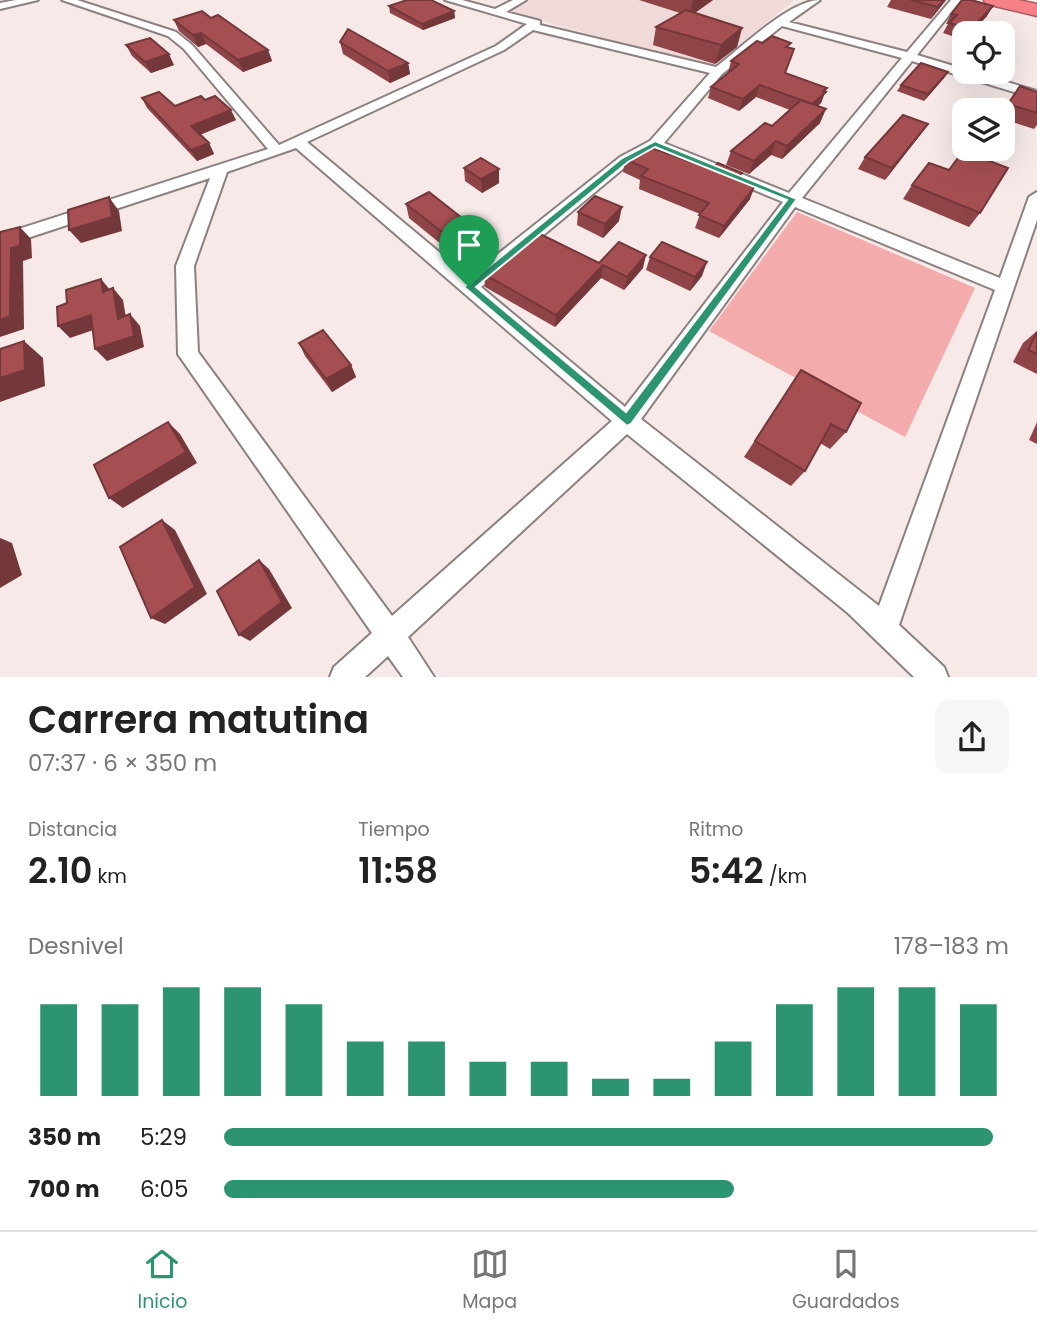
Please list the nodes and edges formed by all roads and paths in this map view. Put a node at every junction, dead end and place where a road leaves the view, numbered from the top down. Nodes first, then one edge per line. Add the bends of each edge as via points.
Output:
1 (33, 0) edge
2 (67, 0) edge
3 (450, 0) edge
4 (521, 0) edge
5 (816, 0) edge
6 (956, 0) edge
7 (1007, 1) edge
8 (0, 6) edge
9 (1037, 10) edge
10 (497, 12) junction
11 (781, 23) junction
12 (531, 26) junction
13 (909, 56) junction
14 (718, 71) junction
15 (1037, 95) edge
16 (298, 142) junction
17 (655, 144) junction
18 (277, 151) junction
19 (221, 169) junction
20 (1037, 197) edge
21 (793, 199) junction
22 (0, 241) edge
23 (469, 287) junction
24 (1005, 287) junction
25 (627, 421) junction
26 (884, 629) junction
27 (389, 634) junction
28 (344, 677) edge
29 (420, 677) edge
30 (934, 677) edge

1 - 8 street
2 - 18 street via 172,34
3 - 10 street
4 - 10 street
5 - 11 street
6 - 13 street
7 - 9 highway
10 - 12 street via 536,23
11 - 13 street
11 - 14 street
12 - 14 street
12 - 16 street via 500,48
13 - 15 street
13 - 21 street
14 - 17 street
16 - 18 street
16 - 23 street
17 - 21 street
17 - 23 street via 625,160
18 - 19 street
19 - 22 street
19 - 27 street via 185,266 188,354
20 - 24 street
21 - 24 street
21 - 25 street
23 - 25 street
24 - 26 street
25 - 26 street
25 - 27 street
26 - 30 street
27 - 28 street
27 - 29 street

